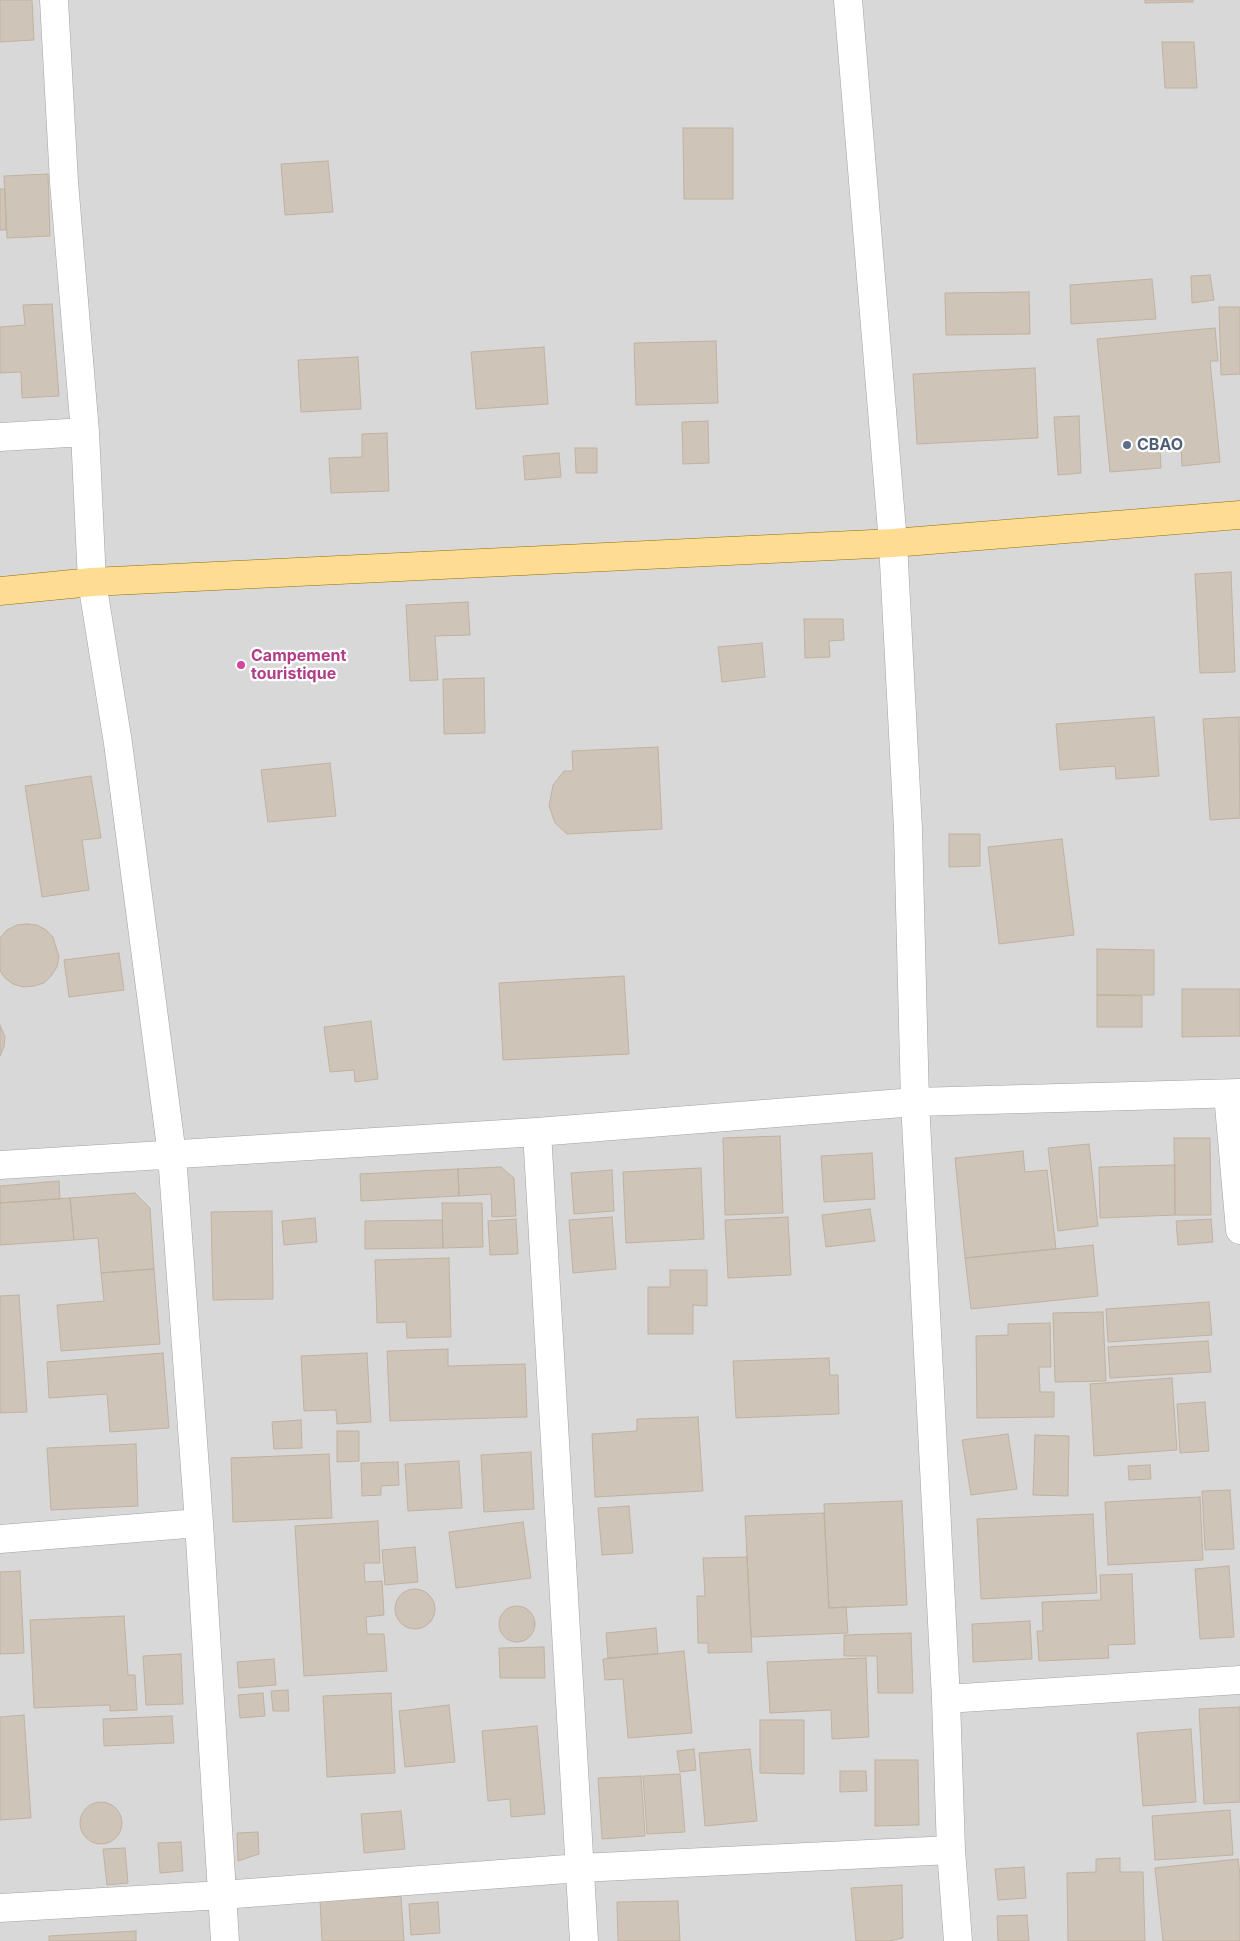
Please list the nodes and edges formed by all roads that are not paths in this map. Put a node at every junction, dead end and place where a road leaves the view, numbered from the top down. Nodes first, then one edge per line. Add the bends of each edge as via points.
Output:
1 (54, 0) edge
2 (848, 0) edge
3 (85, 432) junction
4 (0, 438) edge
5 (1240, 516) edge
6 (893, 543) junction
7 (92, 582) junction
8 (0, 592) edge
9 (1234, 1094) edge
10 (915, 1102) junction
11 (537, 1132) junction
12 (172, 1155) junction
13 (0, 1165) edge
14 (1240, 1230) edge
15 (199, 1523) junction
16 (0, 1539) edge
17 (1240, 1680) edge
18 (946, 1700) junction
19 (951, 1850) junction
20 (580, 1868) junction
21 (222, 1895) junction
22 (0, 1908) edge
23 (225, 1941) edge
24 (584, 1941) edge
25 (958, 1941) edge

1 - 3 street via 64,182
2 - 6 street
3 - 4 street
3 - 7 street
5 - 6 main road
6 - 7 main road
6 - 10 street via 908,829
7 - 8 main road
7 - 12 street via 118,743
9 - 10 street
9 - 14 street
10 - 11 street
10 - 18 street
11 - 12 street
11 - 20 street
12 - 13 street
12 - 15 street
15 - 16 street
15 - 21 street
17 - 18 street
18 - 19 street
19 - 20 street
19 - 25 street
20 - 21 street
20 - 24 street
21 - 22 street
21 - 23 street

